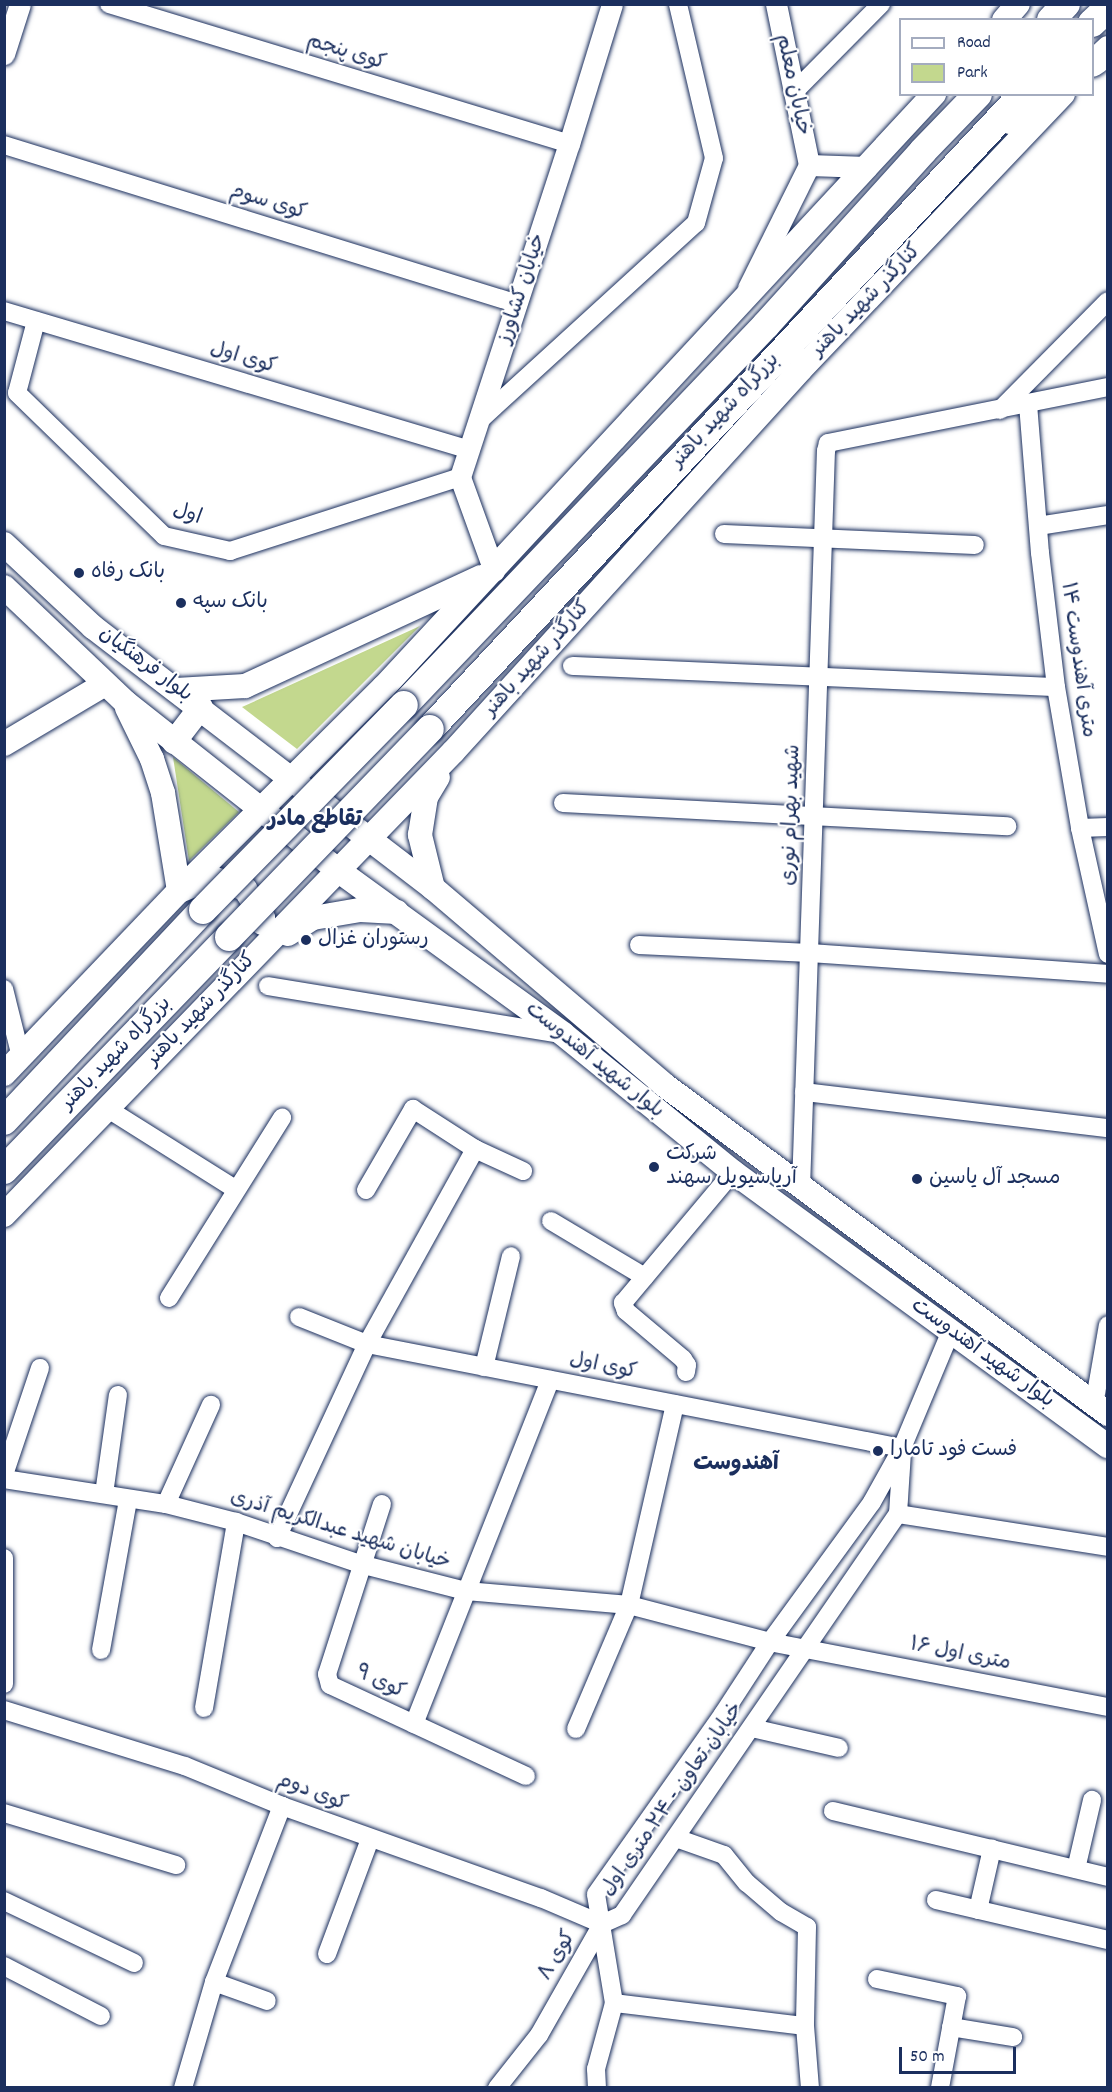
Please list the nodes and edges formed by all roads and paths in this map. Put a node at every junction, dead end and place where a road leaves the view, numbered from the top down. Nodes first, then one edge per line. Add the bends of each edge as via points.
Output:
1 (20, 4) edge
2 (109, 4) edge
3 (612, 4) edge
4 (678, 4) edge
5 (776, 4) edge
6 (881, 4) edge
7 (1018, 4) edge
8 (1066, 4) edge
9 (1107, 8) edge
10 (1006, 18) edge
11 (1053, 18) edge
12 (1094, 21) edge
13 (4, 54) edge
14 (794, 92) junction
15 (932, 96) edge
16 (953, 96) edge
17 (976, 96) edge
18 (1021, 96) edge
19 (1044, 96) edge
20 (1061, 96) edge
21 (569, 144) junction
22 (4, 145) edge
23 (974, 145) junction
24 (923, 151) junction
25 (809, 165) junction
26 (867, 166) junction
27 (1107, 301) edge
28 (741, 302) junction
29 (518, 304) junction
30 (4, 311) edge
31 (36, 321) junction
32 (1107, 387) edge
33 (1028, 404) junction
34 (1000, 410) junction
35 (481, 419) junction
36 (470, 450) junction
37 (460, 477) junction
38 (1107, 515) edge
39 (1038, 526) junction
40 (724, 534) dead end
41 (824, 540) junction
42 (4, 544) edge
43 (975, 545) dead end
44 (494, 571) junction
45 (4, 587) edge
46 (572, 666) dead end
47 (819, 678) junction
48 (105, 684) junction
49 (1056, 687) junction
50 (176, 690) junction
51 (394, 696) junction
52 (125, 702) junction
53 (201, 707) junction
54 (174, 742) junction
55 (4, 744) edge
56 (453, 752) junction
57 (293, 778) junction
58 (563, 803) dead end
59 (263, 810) junction
60 (814, 816) junction
61 (1007, 826) dead end
62 (1107, 827) edge
63 (1080, 828) junction
64 (370, 839) junction
65 (339, 871) junction
66 (433, 888) junction
67 (180, 891) junction
68 (397, 912) junction
69 (639, 945) dead end
70 (258, 952) junction
71 (810, 953) junction
72 (1107, 954) edge
73 (1107, 974) edge
74 (268, 986) dead end
75 (4, 989) edge
76 (563, 1034) junction
77 (13, 1066) edge
78 (663, 1084) junction
79 (804, 1092) junction
80 (647, 1104) junction
81 (108, 1109) junction
82 (282, 1118) dead end
83 (4, 1121) edge
84 (1107, 1128) edge
85 (475, 1149) junction
86 (4, 1170) edge
87 (523, 1171) dead end
88 (733, 1172) junction
89 (801, 1188) junction
90 (235, 1189) junction
91 (366, 1190) dead end
92 (4, 1215) edge
93 (551, 1221) dead end
94 (511, 1256) dead end
95 (645, 1277) junction
96 (169, 1298) dead end
97 (299, 1317) dead end
98 (1107, 1325) edge
99 (951, 1331) junction
100 (367, 1344) junction
101 (484, 1367) junction
102 (40, 1368) dead end
103 (686, 1372) dead end
104 (550, 1380) junction
105 (118, 1395) dead end
106 (675, 1404) junction
107 (211, 1405) dead end
108 (1101, 1410) edge
109 (902, 1448) junction
110 (1106, 1448) edge
111 (4, 1475) edge
112 (4, 1479) edge
113 (104, 1494) junction
114 (128, 1500) junction
115 (166, 1504) junction
116 (382, 1504) dead end
117 (898, 1514) junction
118 (236, 1522) junction
119 (277, 1538) junction
120 (1107, 1548) edge
121 (4, 1558) edge
122 (360, 1564) junction
123 (466, 1591) junction
124 (629, 1605) junction
125 (770, 1642) junction
126 (804, 1648) junction
127 (101, 1650) dead end
128 (5, 1672) edge
129 (1107, 1707) edge
130 (204, 1708) dead end
131 (4, 1710) edge
132 (414, 1724) junction
133 (752, 1728) junction
134 (576, 1730) dead end
135 (839, 1748) dead end
136 (526, 1776) dead end
137 (1092, 1800) dead end
138 (282, 1806) junction
139 (833, 1811) dead end
140 (4, 1813) edge
141 (676, 1838) junction
142 (370, 1839) junction
143 (992, 1849) junction
144 (176, 1865) dead end
145 (1076, 1869) junction
146 (1107, 1876) edge
147 (936, 1900) dead end
148 (4, 1901) edge
149 (978, 1910) junction
150 (602, 1924) junction
151 (1107, 1940) edge
152 (327, 1954) dead end
153 (134, 1963) dead end
154 (4, 1966) edge
155 (877, 1979) dead end
156 (214, 1982) junction
157 (267, 2001) dead end
158 (614, 2003) junction
159 (101, 2016) dead end
160 (805, 2026) junction
161 (951, 2027) junction
162 (1013, 2037) dead end
163 (183, 2088) edge
164 (497, 2088) edge
165 (597, 2088) edge
166 (810, 2088) edge
167 (940, 2088) edge

1 - 13 street
2 - 21 street, کوی پنجم
3 - 21 street, خیابان کشاورز
4 - 35 street via 714,158 696,223
5 - 14 street, خیابان معلم
6 - 14 street
7 - 10 main road
8 - 11 highway
9 - 12 highway
14 - 25 street, خیابان معلم
15 - 26 main road
16 - 24 highway
17 - 24 highway, بزرگراه شهید باهنر
18 - 23 highway, بزرگراه شهید باهنر
19 - 23 highway
20 - 56 main road, کنارگذر شهید باهنر via 801,369
21 - 29 street, خیابان کشاورز
22 - 29 street, کوی سوم
23 - 86 highway, بزرگراه شهید باهنر, bridge via 430,729
24 - 51 highway, بزرگراه شهید باهنر via 766,325
25 - 26 street
25 - 28 street
26 - 28 main road
27 - 34 street
28 - 44 main road
29 - 35 street, خیابان کشاورز
30 - 31 street, کوی اول
31 - 36 street, کوی اول
31 - 37 street, اول via 17,393 164,536 230,550
32 - 33 street
33 - 34 street
33 - 39 street, ۱۴ متری آهندوست
34 - 41 street, شهید بهرام نوری via 828,443
35 - 36 street, خیابان کشاورز
36 - 37 street, خیابان کشاورز
37 - 44 street
38 - 39 street
39 - 49 street, ۱۴ متری آهندوست
40 - 41 street
41 - 43 street
41 - 47 street, شهید بهرام نوری
42 - 50 main road, بلوار فرهنگیان via 93,627
44 - 50 main road via 245,686
44 - 51 main road
45 - 48 main road, بلوار فرهنگیان
46 - 47 street
47 - 49 street
47 - 60 street, شهید بهرام نوری
48 - 52 main road, بلوار فرهنگیان
48 - 55 main road
49 - 63 street, ۱۴ متری آهندوست
50 - 53 main road, بلوار فرهنگیان
51 - 56 main road via 379,718 394,746 423,759
51 - 57 main road
51 - 83 highway, بزرگراه شهید باهنر, bridge via 203,910
52 - 54 main road, بلوار فرهنگیان
52 - 67 main road via 163,793
53 - 54 main road
53 - 57 main road, بلوار فرهنگیان
54 - 59 main road, بلوار فرهنگیان
56 - 64 main road, کنارگذر شهید باهنر
56 - 66 main road via 426,797 420,835
57 - 59 main road
57 - 64 main road, بلوار فرهنگیان
58 - 60 street
59 - 65 main road, بلوار فرهنگیان
59 - 67 main road
60 - 61 street
60 - 71 street, شهید بهرام نوری
62 - 63 street
63 - 72 street, ۱۴ متری آهندوست
64 - 65 main road, کنارگذر شهید باهنر
64 - 66 main road, بلوار شهید آهندوست
65 - 68 main road, بلوار شهید آهندوست
65 - 70 main road, کنارگذر شهید باهنر
66 - 78 main road, بلوار شهید آهندوست
67 - 70 main road via 212,878 244,889 263,918
67 - 77 main road
68 - 70 main road via 360,910 312,918
68 - 76 main road, بلوار شهید آهندوست
69 - 71 street
70 - 81 main road, کنارگذر شهید باهنر
71 - 73 street
71 - 79 street, شهید بهرام نوری
74 - 76 street
75 - 77 street
76 - 80 main road, بلوار شهید آهندوست
78 - 80 main road
78 - 89 main road, بلوار شهید آهندوست
79 - 84 street
79 - 89 street, شهید بهرام نوری
80 - 88 main road, بلوار شهید آهندوست
81 - 90 street
81 - 92 main road, کنارگذر شهید باهنر
82 - 90 street
85 - 87 street
85 - 91 street via 413,1109
85 - 100 street
88 - 95 street
88 - 99 main road, بلوار شهید آهندوست
89 - 108 main road, بلوار شهید آهندوست
90 - 96 street
93 - 95 street
94 - 101 street
95 - 103 street via 623,1303 626,1311 683,1359
97 - 100 street, کوی اول
98 - 108 street
99 - 109 street, خیابان تعاون - ۲۴ متری اول
99 - 110 main road, بلوار شهید آهندوست
100 - 101 street, کوی اول
100 - 119 street
101 - 104 street, کوی اول
102 - 111 street
104 - 106 street, کوی اول
104 - 123 street
105 - 113 street
106 - 109 street, کوی اول
106 - 124 street
107 - 115 street
109 - 117 street, خیابان تعاون - ۲۴ متری اول
109 - 125 street, خیابان تعاون - ۲۴ متری اول via 872,1502
112 - 113 street, خیابان شهید عبدالکریم آذری
113 - 114 street, خیابان شهید عبدالکریم آذری
114 - 115 street, خیابان شهید عبدالکریم آذری
114 - 127 street
115 - 118 street, خیابان شهید عبدالکریم آذری
116 - 122 street, کوی ۹
117 - 120 street
117 - 126 street, خیابان تعاون - ۲۴ متری اول
118 - 119 street, خیابان شهید عبدالکریم آذری
118 - 130 street
119 - 122 street, خیابان شهید عبدالکریم آذری
121 - 128 street
122 - 123 street, خیابان شهید عبدالکریم آذری
122 - 132 street, کوی ۹ via 327,1674 330,1685
123 - 124 street, خیابان شهید عبدالکریم آذری
123 - 132 street
124 - 125 street, خیابان شهید عبدالکریم آذری
124 - 134 street
125 - 126 street, خیابان شهید عبدالکریم آذری
125 - 150 street, خیابان تعاون - ۲۴ متری اول via 596,1894
126 - 129 street, ۱۶ متری اول
126 - 133 street, خیابان تعاون - ۲۴ متری اول
131 - 138 street, کوی دوم via 185,1766
132 - 136 street, کوی ۹
133 - 135 street
133 - 141 street, خیابان تعاون - ۲۴ متری اول
137 - 145 street
138 - 142 street, کوی دوم
138 - 156 street
139 - 143 street
140 - 144 street
141 - 150 street, خیابان تعاون - ۲۴ متری اول via 621,1915
141 - 160 street via 724,1855 781,1912 807,1927
142 - 150 street, کوی دوم via 541,1898
142 - 152 street
143 - 145 street
143 - 149 street
145 - 146 street
147 - 149 street
148 - 153 street
149 - 151 street
150 - 158 street, کوی ۸
150 - 164 street, کوی ۸ via 539,2035
154 - 159 street
155 - 161 street via 957,1996
156 - 157 street
156 - 163 street
158 - 160 street
158 - 165 street, کوی ۸ via 596,2069
160 - 166 street
161 - 162 street
161 - 167 street

